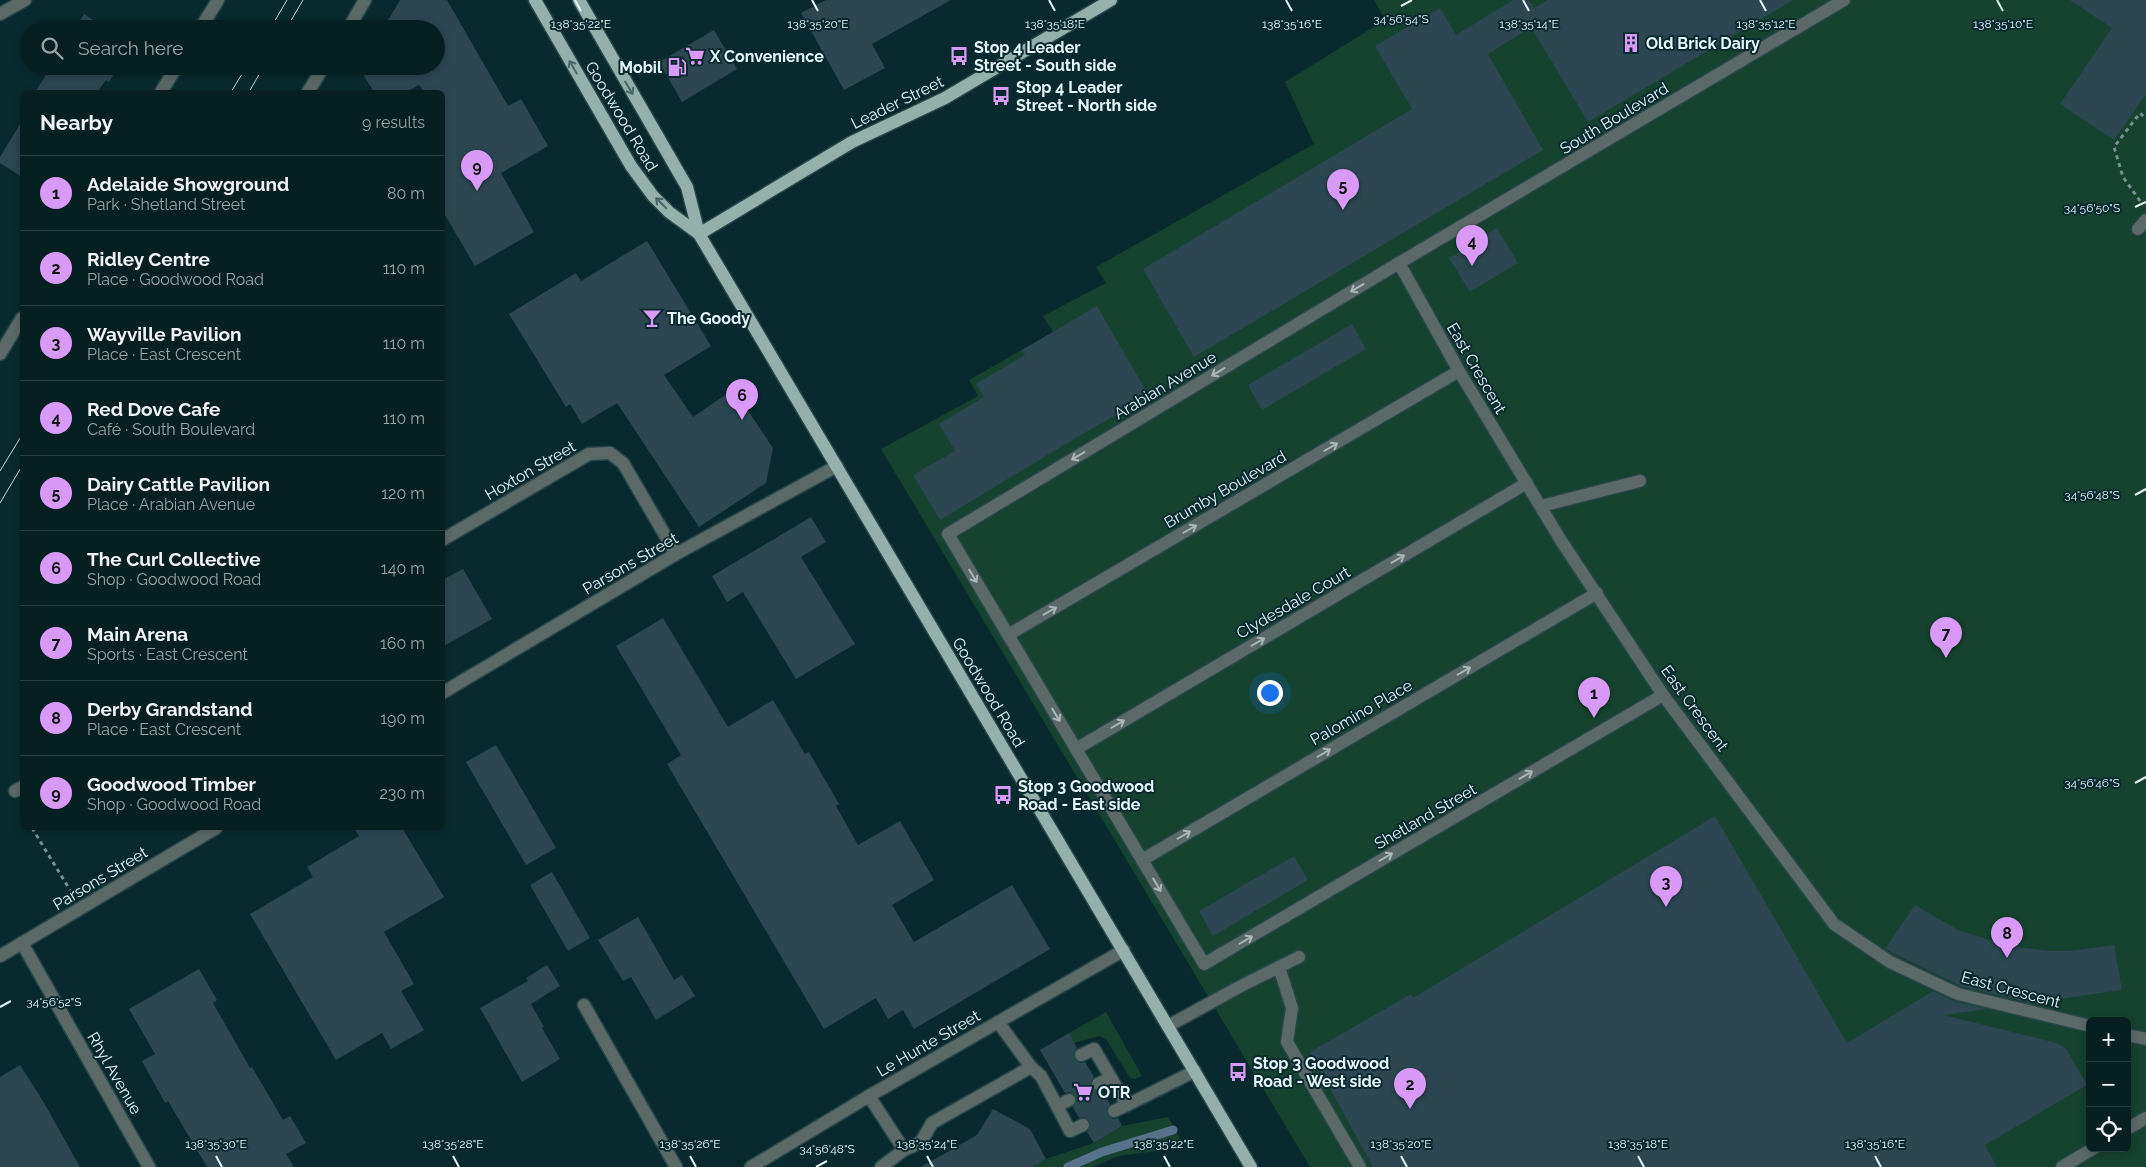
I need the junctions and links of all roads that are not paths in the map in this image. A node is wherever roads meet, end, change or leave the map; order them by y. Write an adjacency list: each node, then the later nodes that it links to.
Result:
1 (25, 0): 8 (street)
2 (218, 0): 9 (street)
3 (366, 0): 10 (street)
4 (535, 0): 15 (main road, Goodwood Road, one-way to 4)
5 (578, 0): 15 (main road, Goodwood Road, one-way to 15)
6 (1111, 0): 15 (main road, Leader Street)
7 (1844, 0): 16 (street, South Boulevard)
8 (0, 14)
9 (206, 20)
10 (354, 20)
11 (171, 75): 13 (street)
12 (318, 75): 14 (street)
13 (162, 90)
14 (309, 90)
15 (699, 234): 20 (main road, Goodwood Road)
16 (1399, 263): 19 (street, East Crescent); 27 (street, Arabian Avenue, one-way to 27)
17 (20, 321): 18 (street)
18 (0, 354)
19 (1459, 372): 22 (street, East Crescent); 27 (street, Brumby Boulevard, one-way to 19)
20 (837, 466): 25 (street, Parsons Street); 34 (main road, Goodwood Road)
21 (1640, 481): 23 (street)
22 (1527, 483): 23 (street, East Crescent); 30 (street, Clydesdale Court, one-way to 22)
23 (1541, 506): 26 (street, East Crescent)
24 (445, 538): 25 (street, Hoxton Street)
25 (676, 554): 28 (street, Parsons Street)
26 (1597, 593): 29 (street, East Crescent); 32 (street, Palomino Place, one-way to 26)
27 (1008, 635): 30 (street, one-way to 30)
28 (445, 691)
29 (1663, 695): 32 (street, Shetland Street, one-way to 29); 40 (street, East Crescent)
30 (1076, 749): 32 (street)
31 (213, 830): 33 (street, Parsons Street)
32 (1142, 860)
33 (22, 943): 35 (street, Parsons Street); 59 (street, Rhyl Avenue)
34 (1124, 950): 39 (street, Le Hunte Street); 41 (main road, Goodwood Road)
35 (0, 956)
36 (1299, 957): 37 (street)
37 (1278, 967): 41 (street); 64 (street)
38 (584, 1005): 60 (street)
39 (998, 1022): 45 (street); 49 (street, Le Hunte Street)
40 (2086, 1025)
41 (1168, 1026): 46 (main road, Goodwood Road)
42 (2131, 1036): 43 (street)
43 (2146, 1039)
44 (1081, 1056): 47 (street)
45 (1041, 1071): 52 (street); 57 (street)
46 (1195, 1071): 51 (street); 63 (main road, Goodwood Road)
47 (1111, 1078): 48 (street); 51 (street)
48 (1098, 1084)
49 (869, 1096): 57 (street); 61 (street, Le Hunte Street)
50 (1068, 1100): 52 (street)
51 (1127, 1105): 53 (street)
52 (1057, 1106): 55 (street)
53 (1114, 1111)
54 (2146, 1118): 56 (street)
55 (1083, 1125)
56 (2131, 1127)
57 (904, 1150): 62 (street)
58 (2087, 1152): 65 (street)
59 (150, 1167)
60 (676, 1167)
61 (751, 1167)
62 (880, 1167)
63 (1252, 1167)
64 (1360, 1167)
65 (2062, 1167)

